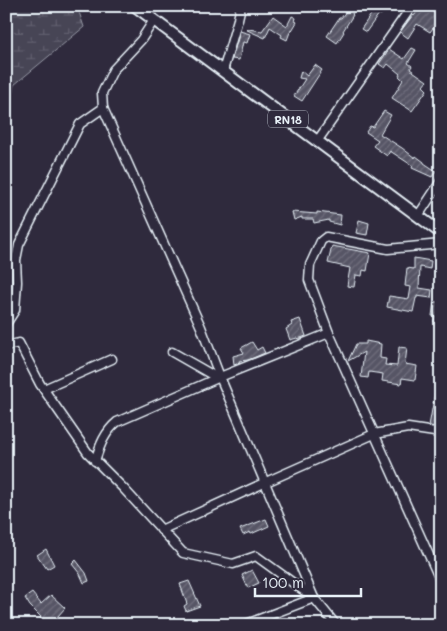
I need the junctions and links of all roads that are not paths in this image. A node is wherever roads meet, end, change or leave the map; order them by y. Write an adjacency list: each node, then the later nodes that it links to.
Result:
1 (135, 6): 4 (main road, RN18)
2 (241, 6): 5 (street)
3 (412, 6): 7 (street)
4 (154, 20): 5 (main road, RN18); 6 (street)
5 (223, 71): 7 (main road, RN18)
6 (103, 108): 12 (street); 17 (street)
7 (318, 140): 9 (main road, RN18)
8 (441, 181): 9 (street)
9 (418, 216): 10 (main road, RN18)
10 (441, 233)
11 (441, 244): 13 (street)
12 (6, 324)
13 (328, 333): 17 (street); 19 (street)
14 (6, 346): 18 (street)
15 (172, 352): 17 (street)
16 (112, 359): 18 (street)
17 (220, 377): 21 (street); 22 (street)
18 (44, 389): 21 (street)
19 (374, 434): 20 (street); 22 (street); 24 (street)
20 (441, 434)
21 (95, 460): 23 (street)
22 (266, 482): 23 (street); 25 (street)
23 (161, 530): 25 (street)
24 (441, 582)
25 (314, 598): 26 (street); 27 (street)
26 (244, 625)
27 (336, 625)

